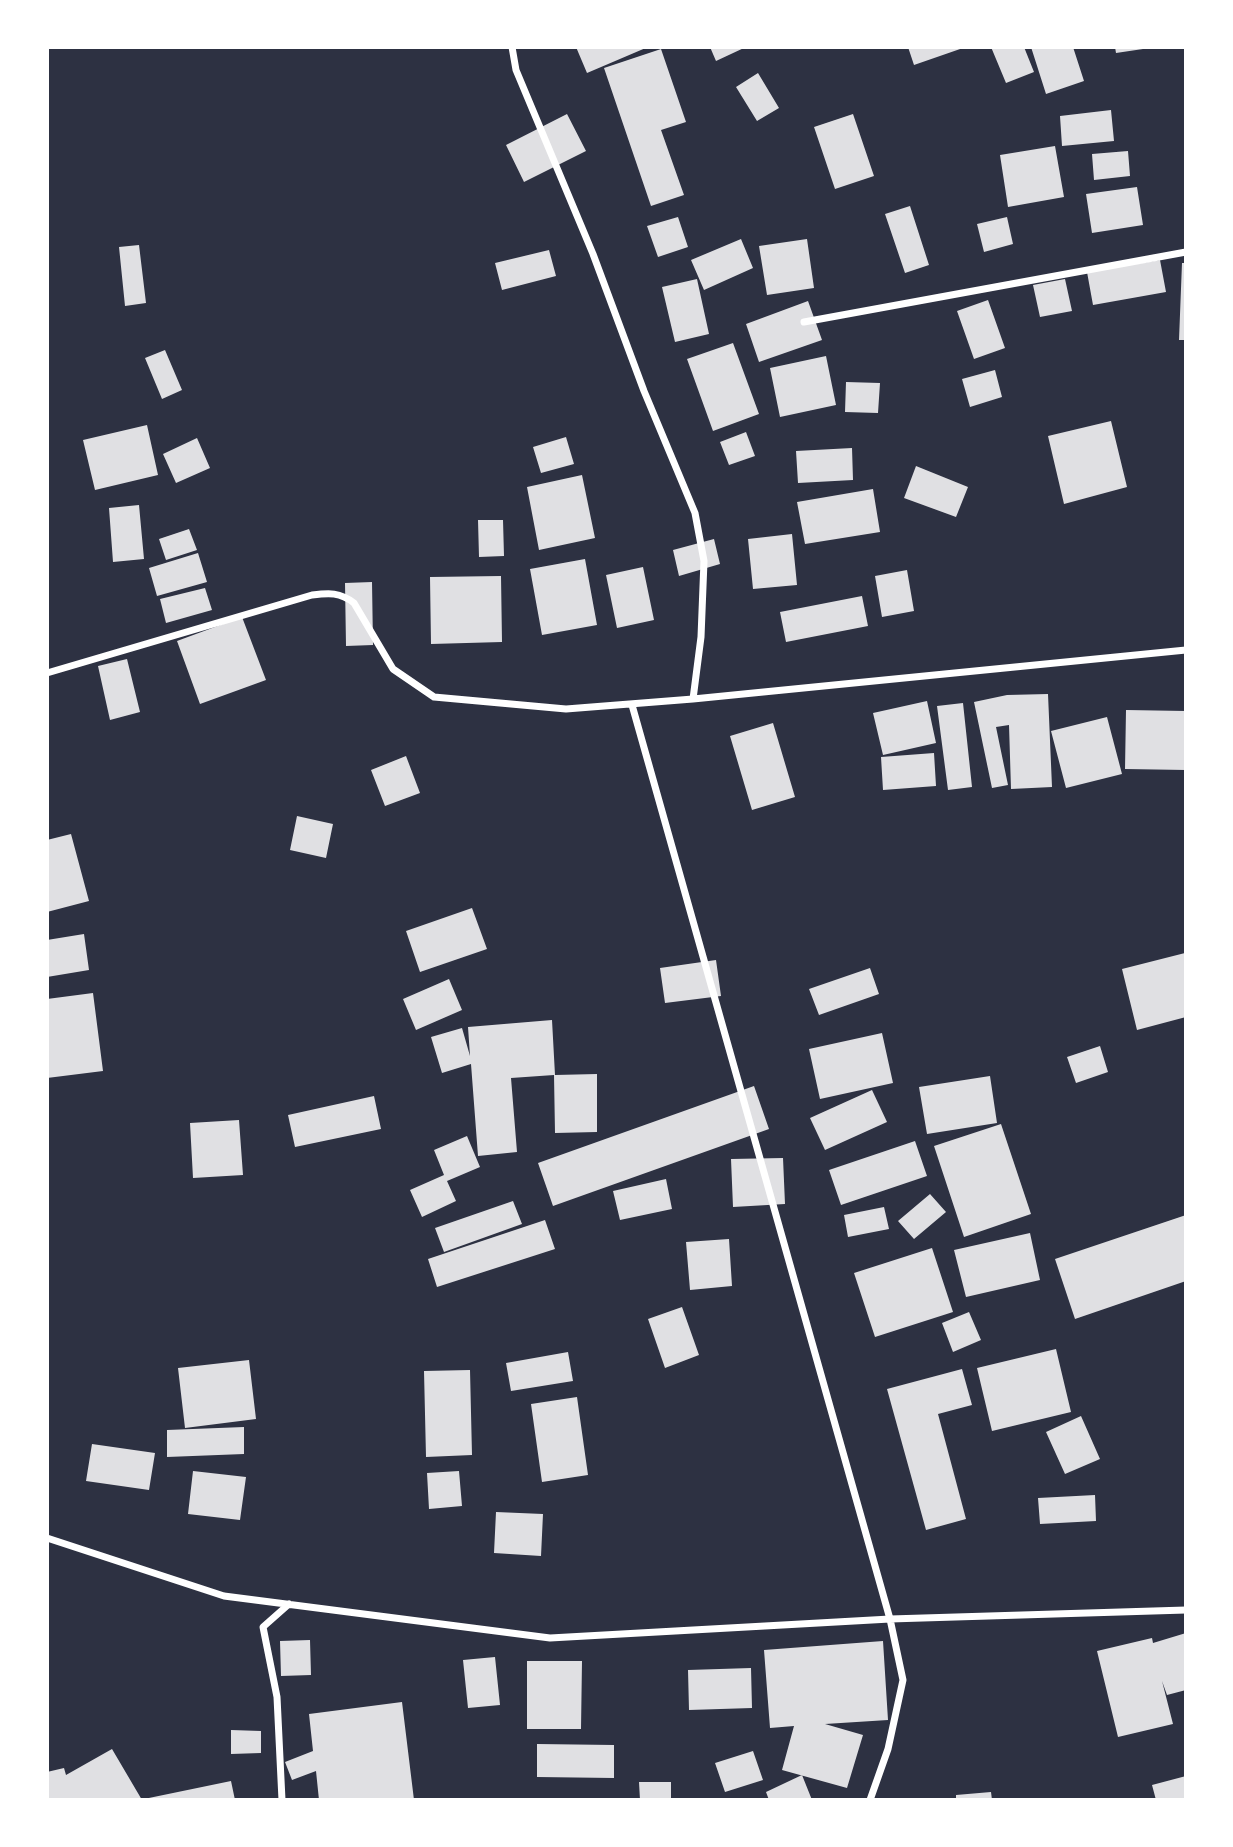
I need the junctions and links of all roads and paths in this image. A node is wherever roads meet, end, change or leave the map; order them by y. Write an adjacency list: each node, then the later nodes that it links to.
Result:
1 (512, 47): 6 (street)
2 (1186, 252): 3 (street)
3 (804, 322)
4 (1186, 650): 6 (street)
5 (47, 673): 7 (street)
6 (693, 699): 7 (street)
7 (632, 705): 11 (street)
8 (47, 1538): 9 (street)
9 (289, 1604): 11 (street); 12 (street)
10 (1186, 1610): 11 (street)
11 (890, 1619): 13 (street)
12 (282, 1800)
13 (870, 1800)

